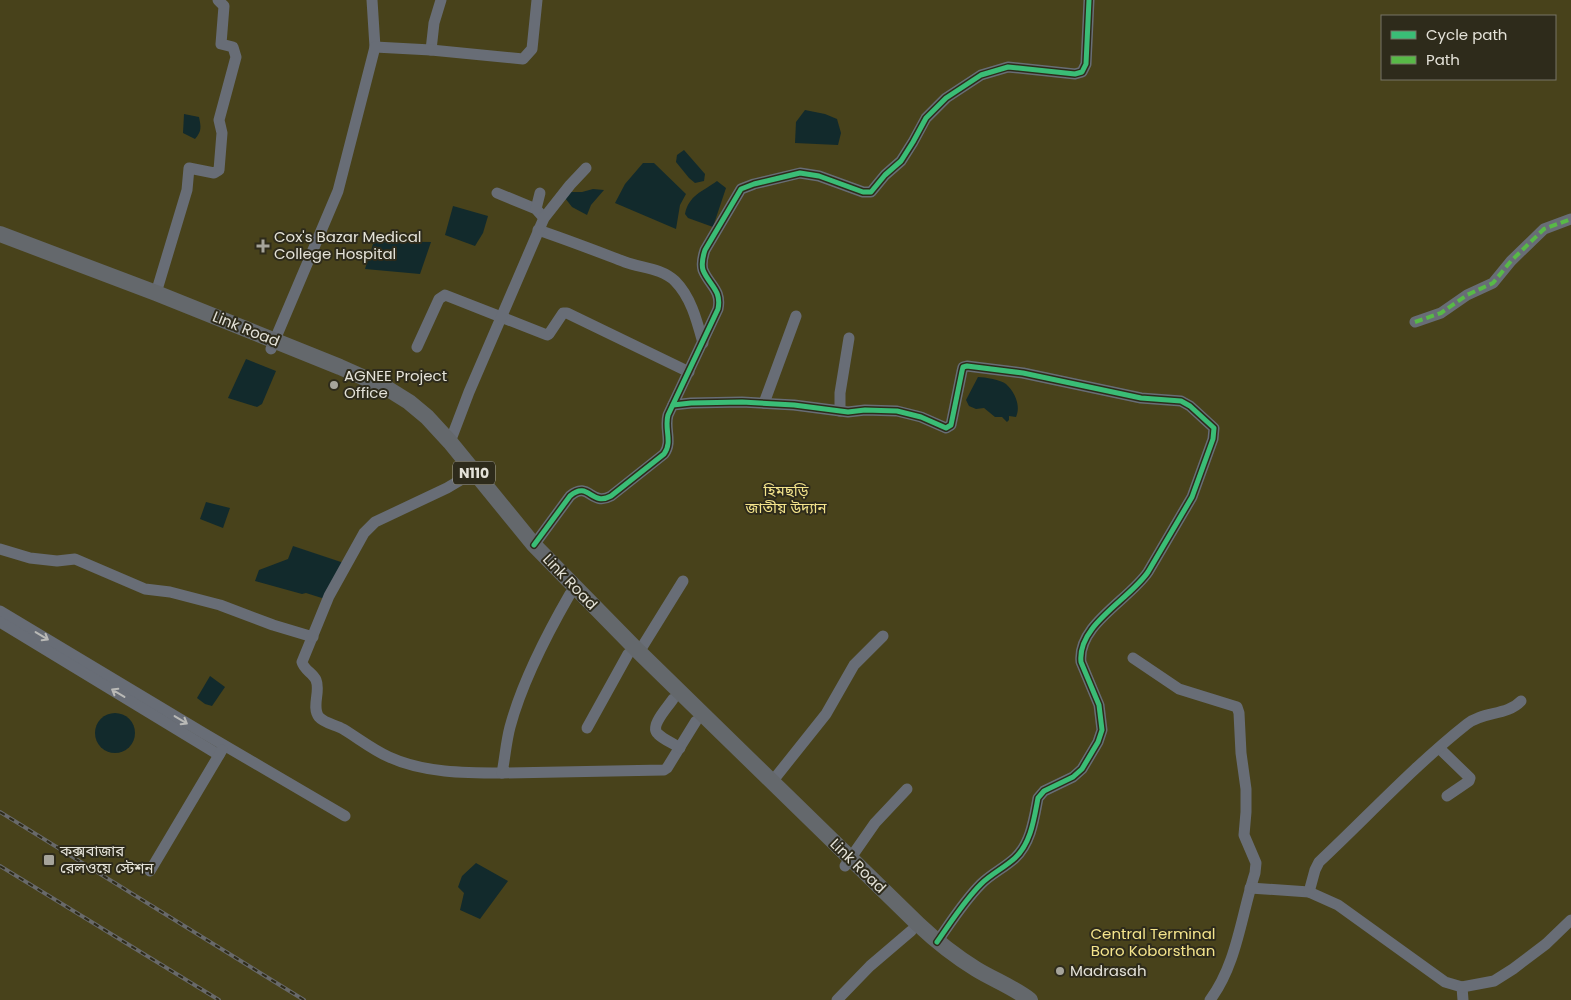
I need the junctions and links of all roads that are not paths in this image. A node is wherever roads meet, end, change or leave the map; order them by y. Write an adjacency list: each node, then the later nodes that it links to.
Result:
1 (218, 0): 16 (street)
2 (372, 0): 6 (street)
3 (441, 0): 7 (street)
4 (537, 0): 7 (street)
5 (1089, 0): 21 (street)
6 (375, 47): 7 (street); 22 (street)
7 (431, 50)
8 (586, 168): 11 (street)
9 (497, 193): 11 (street)
10 (540, 193): 11 (street)
11 (540, 213): 13 (street)
12 (1571, 219): 19 (street)
13 (538, 230): 18 (street); 21 (street)
14 (0, 234): 16 (highway, Link Road / N110)
15 (0, 244): 22 (highway, Link Road / N110)
16 (156, 293): 22 (highway, Link Road / N110)
17 (796, 316): 25 (street)
18 (502, 318): 23 (street); 24 (street); 28 (street)
19 (1415, 322)
20 (849, 338): 27 (street)
21 (703, 343): 24 (street)
22 (273, 345): 28 (highway, Link Road / N110); 29 (highway, Link Road / N110)
23 (417, 346)
24 (689, 372): 26 (street)
25 (764, 403): 26 (street); 27 (street)
26 (673, 405): 30 (street)
27 (840, 411): 58 (street)
28 (450, 442): 29 (highway, Link Road / N110)
29 (470, 474): 30 (highway, Link Road / N110); 33 (highway, Link Road / N110); 37 (street)
30 (534, 545): 38 (highway, Link Road / N110)
31 (0, 549): 37 (street)
32 (683, 581): 38 (street)
33 (570, 594): 38 (highway, Link Road / N110); 47 (street)
34 (0, 611): 46 (street, one-way to 46)
35 (0, 622): 46 (street, one-way to 35)
36 (882, 636): 48 (street)
37 (313, 637): 47 (street)
38 (633, 653): 40 (highway, Link Road / N110); 43 (street); 48 (highway, Link Road / N110)
39 (1133, 658): 54 (street)
40 (673, 699): 42 (highway, Link Road / N110); 44 (street)
41 (1521, 701): 45 (street)
42 (696, 720): 44 (street); 52 (highway, Link Road / N110)
43 (587, 728)
44 (680, 748): 47 (street)
45 (1439, 748): 50 (street); 55 (street)
46 (222, 750): 51 (street); 53 (street)
47 (502, 772)
48 (771, 783): 52 (highway, Link Road / N110)
49 (907, 789): 52 (street)
50 (1447, 796)
51 (345, 816)
52 (848, 862): 57 (highway, Link Road / N110); 58 (highway, Link Road / N110)
53 (150, 871)
54 (1250, 888): 55 (street); 63 (street)
55 (1309, 892): 59 (street)
56 (1571, 920): 59 (street)
57 (911, 931): 60 (street); 61 (highway, Link Road / N110)
58 (937, 942): 62 (highway, Link Road / N110)
59 (1462, 987): 64 (street)
60 (837, 1000)
61 (1015, 1000)
62 (1030, 1000)
63 (1210, 1000)
64 (1463, 1000)

